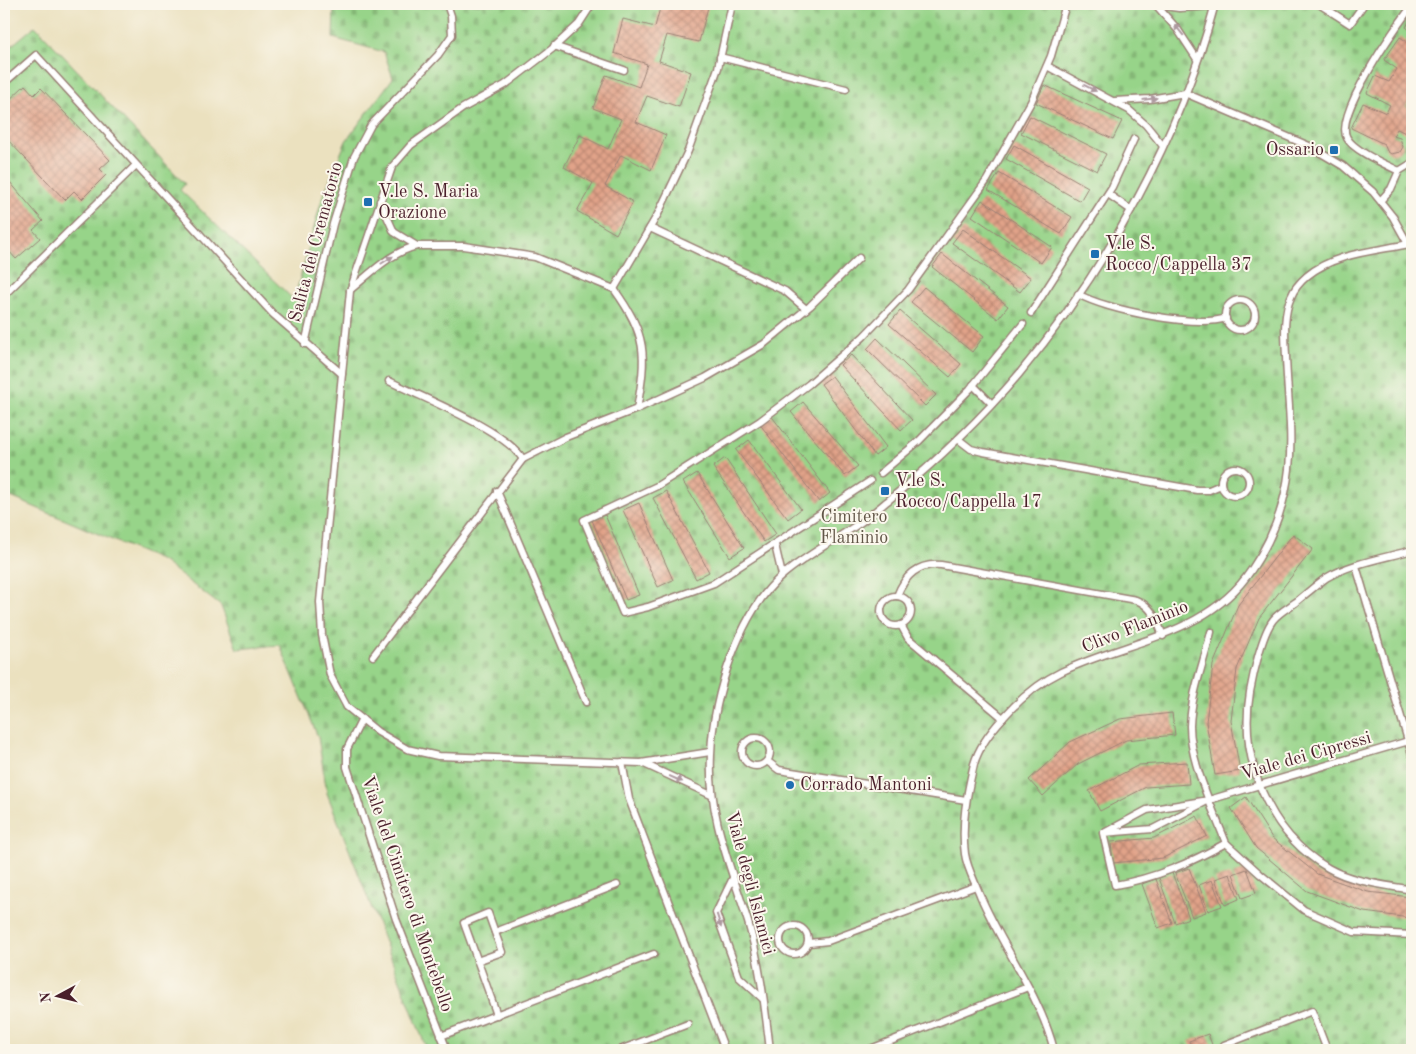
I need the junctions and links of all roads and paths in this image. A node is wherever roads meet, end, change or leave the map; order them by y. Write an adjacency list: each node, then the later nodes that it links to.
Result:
1 (447, 4): 41 (lane, Salita del Crematorio)
2 (592, 4): 10 (lane)
3 (732, 4): 11 (lane)
4 (1066, 4): 13 (lane)
5 (1152, 4): 8 (lane); 12 (lane, one-way to 5)
6 (1319, 4): 7 (lane)
7 (1364, 4)
8 (1214, 5): 12 (lane, Viale degli Islamici)
9 (1412, 6): 23 (lane)
10 (554, 46): 14 (lane); 26 (lane)
11 (720, 57): 16 (lane); 28 (lane)
12 (1197, 59): 17 (lane, Viale degli Islamici)
13 (1047, 66): 18 (lane, one-way to 18); 53 (lane)
14 (624, 70)
15 (4, 83): 22 (lane)
16 (846, 89)
17 (1185, 93): 18 (lane, one-way to 17); 20 (lane, Viale degli Islamici); 25 (lane)
18 (1115, 101): 20 (lane)
19 (1134, 139): 24 (lane)
20 (1163, 146): 27 (lane, Viale degli Islamici)
21 (1412, 163): 23 (lane)
22 (136, 165): 35 (lane); 41 (lane)
23 (1399, 171): 25 (lane)
24 (1108, 194): 27 (lane); 38 (lane)
25 (1381, 200): 29 (lane)
26 (380, 201): 30 (lane); 34 (lane)
27 (1131, 210): 36 (lane, Viale degli Islamici)
28 (650, 228): 33 (lane); 37 (lane)
29 (1409, 244): 31 (lane); 60 (lane, Clivo Flaminio)
30 (418, 246): 33 (lane); 34 (lane, one-way to 30)
31 (1412, 251)
32 (859, 258): 37 (lane)
33 (614, 289): 46 (lane)
34 (350, 291): 42 (lane)
35 (4, 294)
36 (1078, 294): 39 (lane); 45 (lane, Viale degli Islamici)
37 (806, 309): 46 (lane)
38 (1031, 313)
39 (1226, 318): 39 (lane)
40 (1023, 324): 44 (lane)
41 (305, 344): 42 (lane)
42 (342, 374): 64 (lane)
43 (388, 381): 48 (lane)
44 (973, 385): 45 (lane); 49 (lane)
45 (992, 404): 47 (lane, Viale degli Islamici)
46 (637, 409): 48 (lane)
47 (958, 439): 51 (lane); 56 (lane, Viale degli Islamici)
48 (523, 459): 52 (lane)
49 (881, 473)
50 (870, 481): 53 (lane)
51 (1221, 485): 51 (lane)
52 (497, 491): 61 (lane); 62 (lane)
53 (774, 545): 56 (lane)
54 (1412, 550): 55 (lane)
55 (1356, 566): 65 (lane); 71 (lane)
56 (782, 575): 66 (lane, Viale degli Islamici)
57 (897, 596): 58 (lane); 58 (lane); 60 (lane)
58 (901, 625): 63 (lane)
59 (1212, 632): 74 (lane)
60 (1163, 636): 63 (lane, Clivo Flaminio)
61 (373, 656)
62 (586, 702)
63 (1003, 718): 73 (lane, Clivo Flaminio)
64 (362, 719): 69 (lane); 90 (lane, Viale del Cimitero di Montebello)
65 (1410, 741): 67 (lane); 71 (lane, Viale dei Cipressi)
66 (710, 752): 70 (lane); 72 (lane, Viale degli Islamici)
67 (1412, 754)
68 (767, 761): 68 (lane); 73 (lane)
69 (622, 762): 70 (lane); 93 (lane)
70 (641, 763): 72 (lane, one-way to 72)
71 (1259, 785): 74 (lane, Viale dei Cipressi); 80 (lane)
72 (711, 795): 77 (lane, Viale degli Islamici)
73 (966, 800): 79 (lane, Clivo Flaminio)
74 (1209, 800): 75 (lane); 75 (lane); 76 (lane)
75 (1103, 834): 76 (lane)
76 (1226, 843): 82 (lane)
77 (733, 878): 87 (lane, Viale degli Islamici); 87 (lane, one-way to 87)
78 (617, 885): 81 (lane)
79 (976, 886): 83 (lane); 86 (lane, Clivo Flaminio)
80 (1412, 890)
81 (495, 932): 85 (lane); 85 (lane)
82 (1412, 935)
83 (808, 943): 83 (lane)
84 (654, 954): 88 (lane)
85 (478, 961): 88 (lane)
86 (1028, 987): 95 (lane); 96 (lane, Clivo Flaminio)
87 (762, 999): 94 (lane, Viale degli Islamici)
88 (497, 1015): 90 (lane)
89 (688, 1024): 92 (lane)
90 (441, 1036): 91 (lane, Viale del Cimitero di Montebello)
91 (446, 1050)
92 (620, 1050)
93 (725, 1050)
94 (770, 1050)
95 (868, 1050)
96 (1054, 1050)
97 (1226, 1050): 98 (lane)
98 (1328, 1050)

